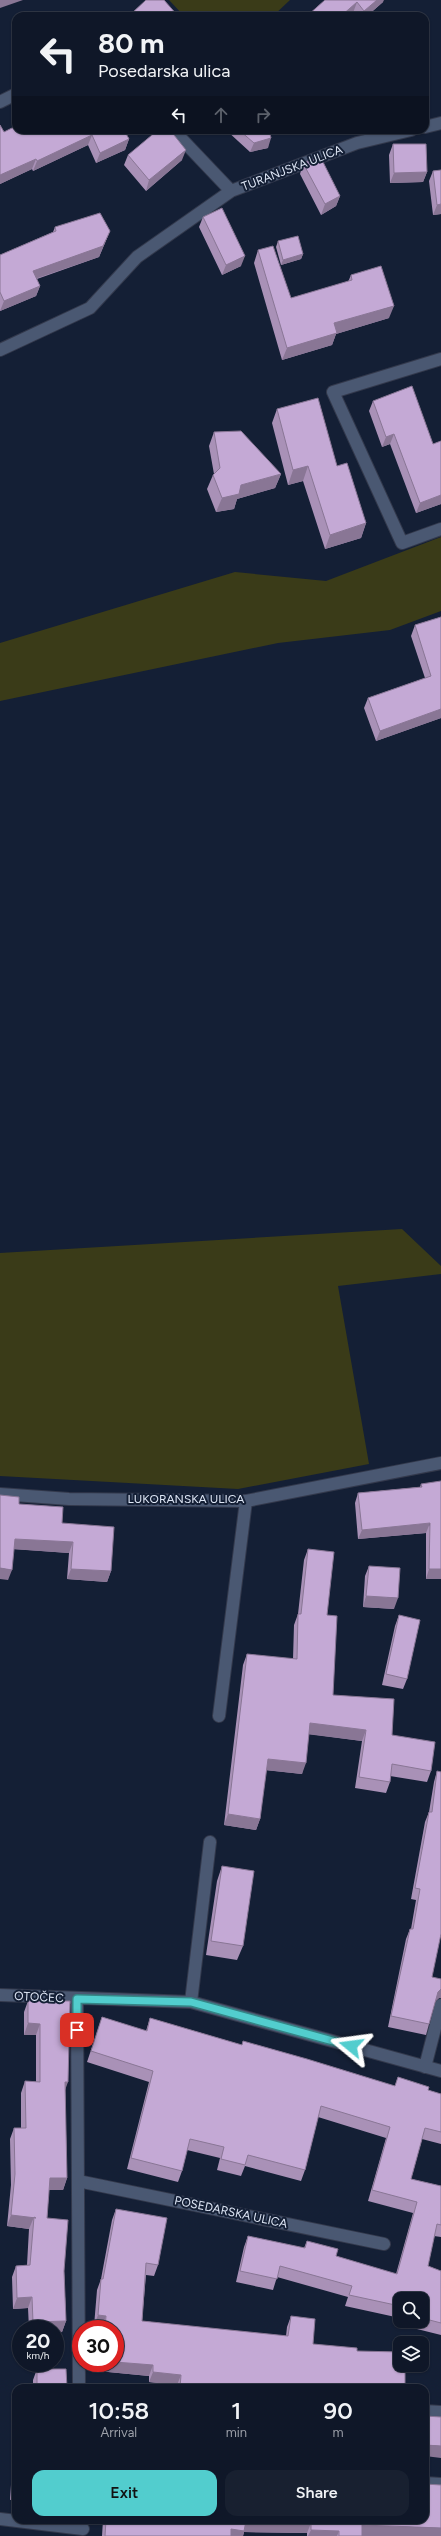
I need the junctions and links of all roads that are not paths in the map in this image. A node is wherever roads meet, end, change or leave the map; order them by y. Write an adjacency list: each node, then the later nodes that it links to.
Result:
1 (12, 96): 2 (street)
2 (0, 102)
3 (441, 123): 4 (street)
4 (429, 126)
5 (177, 134): 7 (street, TURANJSKA ULICA)
6 (394, 134): 7 (street, TURANJSKA ULICA)
7 (231, 191): 8 (street)
8 (0, 350)
9 (441, 359): 10 (street)
10 (441, 529)
11 (441, 1463): 13 (street, LUKORANSKA ULICA)
12 (0, 1494): 13 (street, LUKORANSKA ULICA)
13 (246, 1501): 14 (street)
14 (219, 1716)
15 (210, 1842): 18 (street)
16 (0, 1995): 17 (street, OTOČEC)
17 (77, 1999): 18 (street, OTOČEC); 22 (street)
18 (191, 2002): 20 (street, OTOČEC)
19 (441, 2005): 20 (street)
20 (425, 2067): 21 (street, OTOČEC)
21 (441, 2071)
22 (78, 2181): 23 (street, POSEDARSKA ULICA); 24 (street)
23 (384, 2244)
24 (79, 2384)
25 (429, 2411): 26 (street)
26 (441, 2412)
27 (429, 2483): 28 (street)
28 (441, 2484)
29 (0, 2519): 30 (street)
30 (12, 2520)
31 (46, 2524): 32 (street)
32 (83, 2528)

